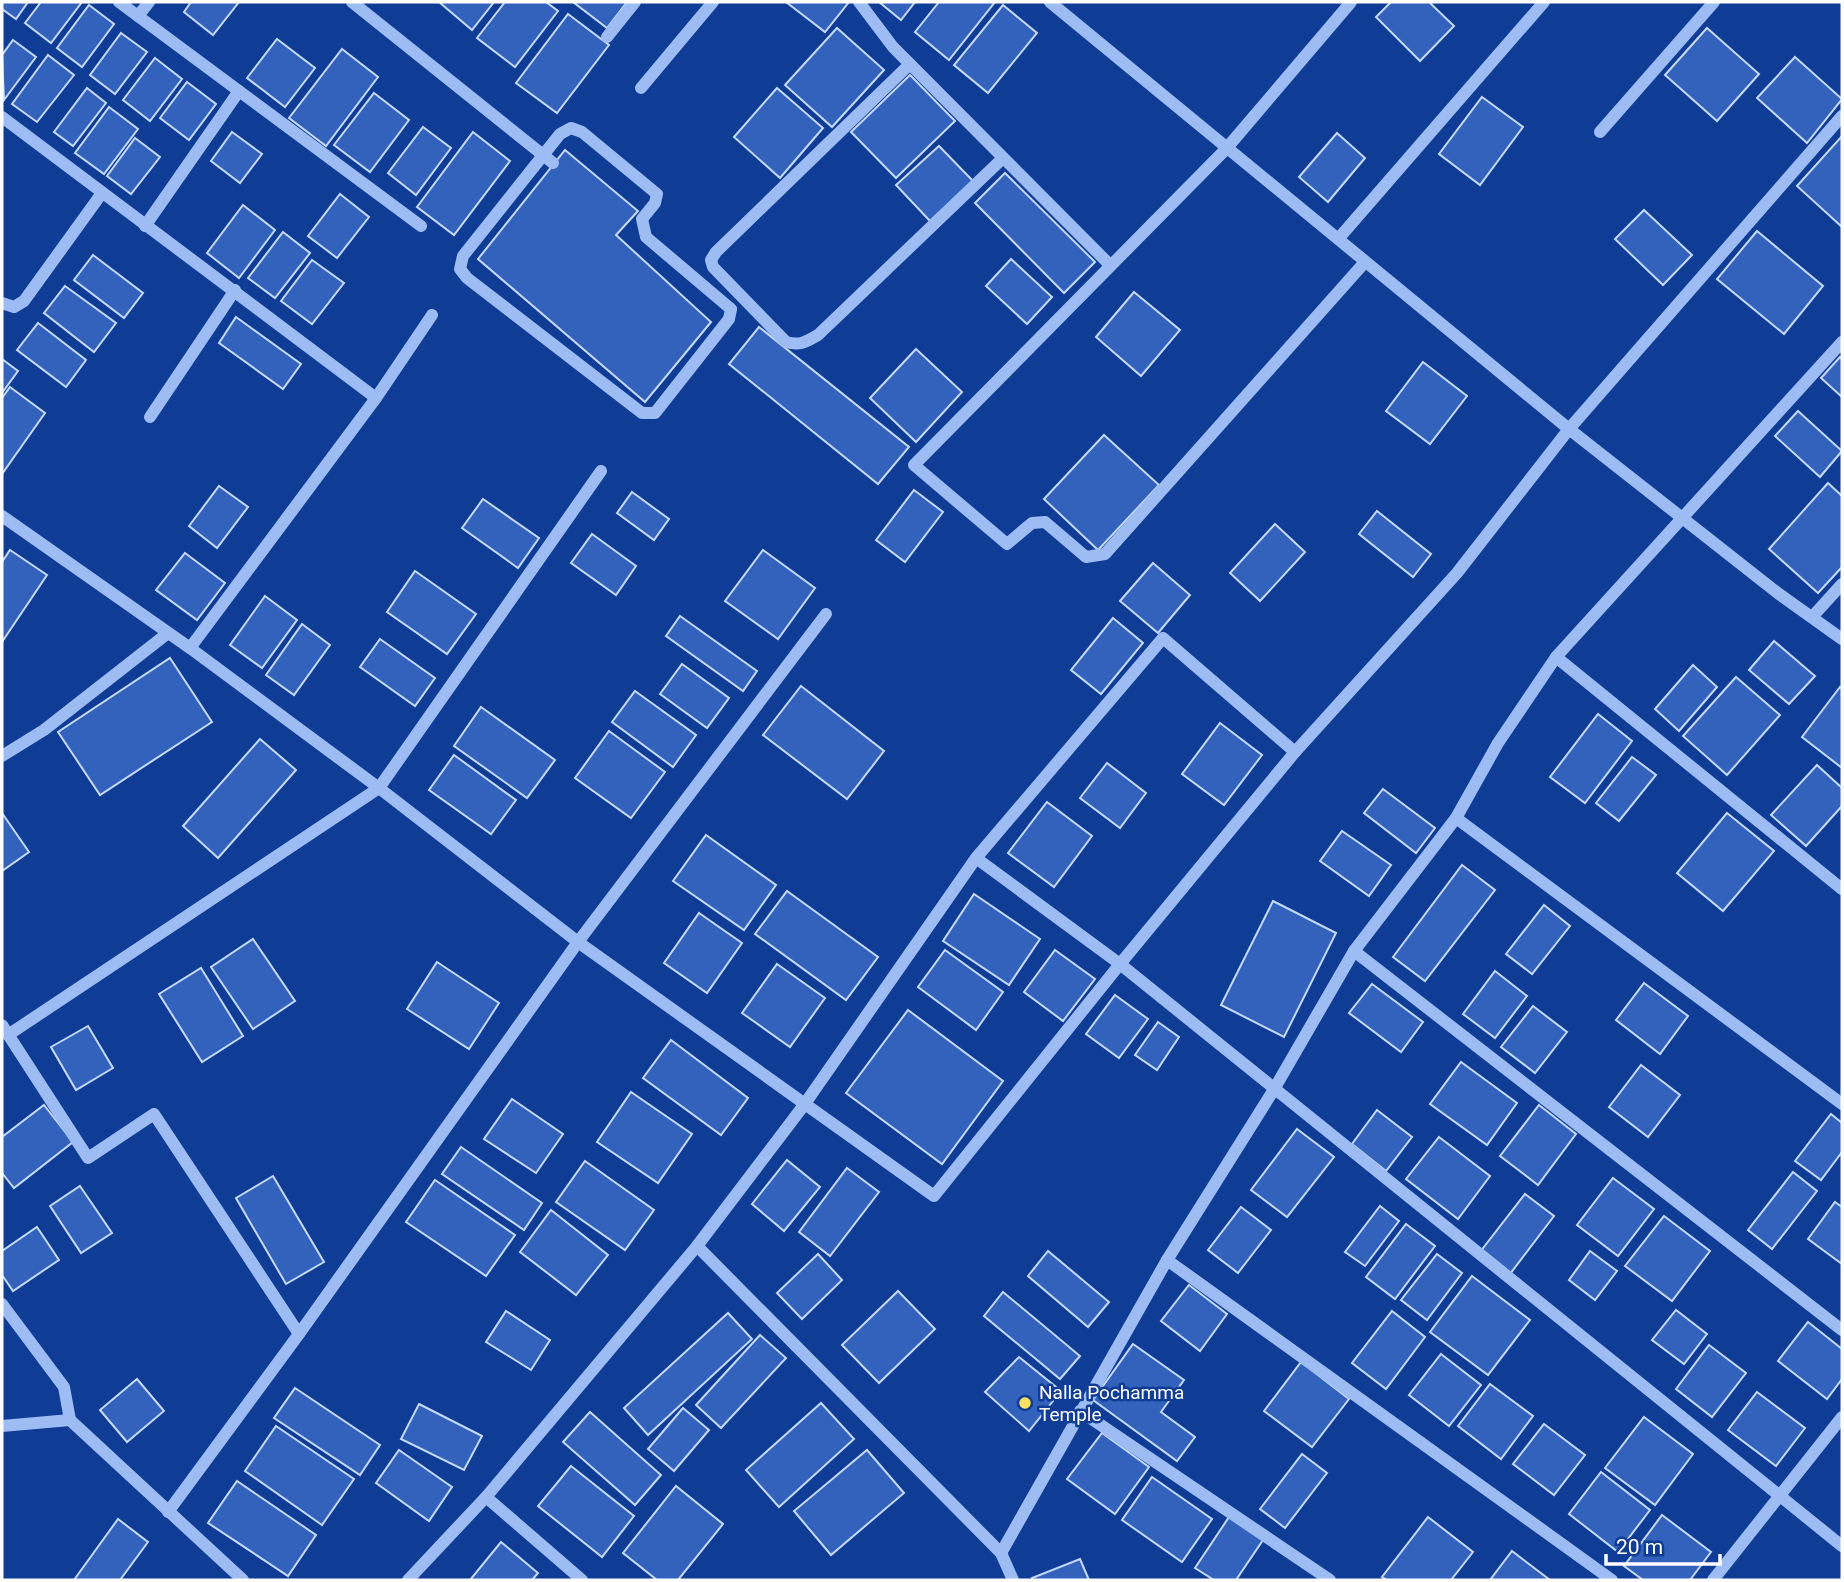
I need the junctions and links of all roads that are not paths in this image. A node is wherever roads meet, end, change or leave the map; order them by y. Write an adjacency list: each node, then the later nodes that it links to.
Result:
1 (119, 2): 11 (street)
2 (149, 2): 11 (street)
3 (352, 2): 20 (street)
4 (635, 2): 12 (street)
5 (713, 2): 14 (street)
6 (859, 2): 13 (street)
7 (1050, 2): 19 (street)
8 (1351, 2): 19 (street)
9 (1544, 2): 25 (street)
10 (1714, 2): 18 (street)
11 (138, 16): 15 (street)
12 (607, 37)
13 (910, 64): 21 (street); 21 (street)
14 (641, 88)
15 (239, 91): 23 (street); 24 (street)
16 (1842, 116): 34 (street)
17 (4, 122): 22 (street)
18 (1600, 132)
19 (1226, 149): 25 (street); 27 (street)
20 (548, 159): 20 (street)
21 (1002, 159): 27 (street)
22 (102, 193): 23 (street); 29 (street)
23 (145, 226): 28 (street)
24 (421, 226)
25 (1339, 238): 26 (street)
26 (1365, 262): 27 (street); 34 (street)
27 (1110, 265)
28 (234, 290): 32 (street); 33 (street)
29 (2, 303)
30 (432, 315): 32 (street)
31 (1842, 342): 37 (street)
32 (376, 398): 43 (street)
33 (150, 417)
34 (1569, 429): 37 (street); 45 (street)
35 (601, 471): 47 (street)
36 (2, 516): 41 (street)
37 (1683, 516): 40 (street); 44 (street)
38 (1842, 584): 40 (street)
39 (826, 614): 51 (street)
40 (1813, 616): 42 (street)
41 (168, 633): 43 (street); 46 (street)
42 (1842, 639)
43 (190, 648): 47 (street)
44 (1556, 657): 48 (street); 50 (street)
45 (1296, 752): 49 (street); 53 (street)
46 (2, 756)
47 (379, 788): 51 (street); 54 (street)
48 (1456, 818): 52 (street); 56 (street)
49 (976, 858): 53 (street); 57 (street)
50 (1842, 889)
51 (578, 942): 57 (street); 62 (street)
52 (1354, 951): 55 (street); 61 (street)
53 (1119, 964): 55 (street); 57 (street)
54 (5, 1030): 62 (street)
55 (1273, 1091): 59 (street); 67 (street)
56 (1842, 1104)
57 (804, 1105): 58 (street)
58 (697, 1246): 68 (street); 71 (street)
59 (1167, 1260): 63 (street); 77 (street)
60 (2, 1304): 65 (street)
61 (1842, 1330)
62 (299, 1334): 69 (street)
63 (1080, 1411): 71 (street); 76 (street)
64 (1842, 1417): 67 (street)
65 (70, 1420): 66 (street); 69 (street)
66 (2, 1426)
67 (1778, 1494): 70 (street); 78 (street)
68 (486, 1497): 73 (street); 74 (street)
69 (168, 1512): 72 (street)
70 (1842, 1546)
71 (1001, 1553): 75 (street)
72 (243, 1580)
73 (408, 1580)
74 (582, 1580)
75 (1013, 1580)
76 (1330, 1580)
77 (1612, 1580)
78 (1713, 1580)

